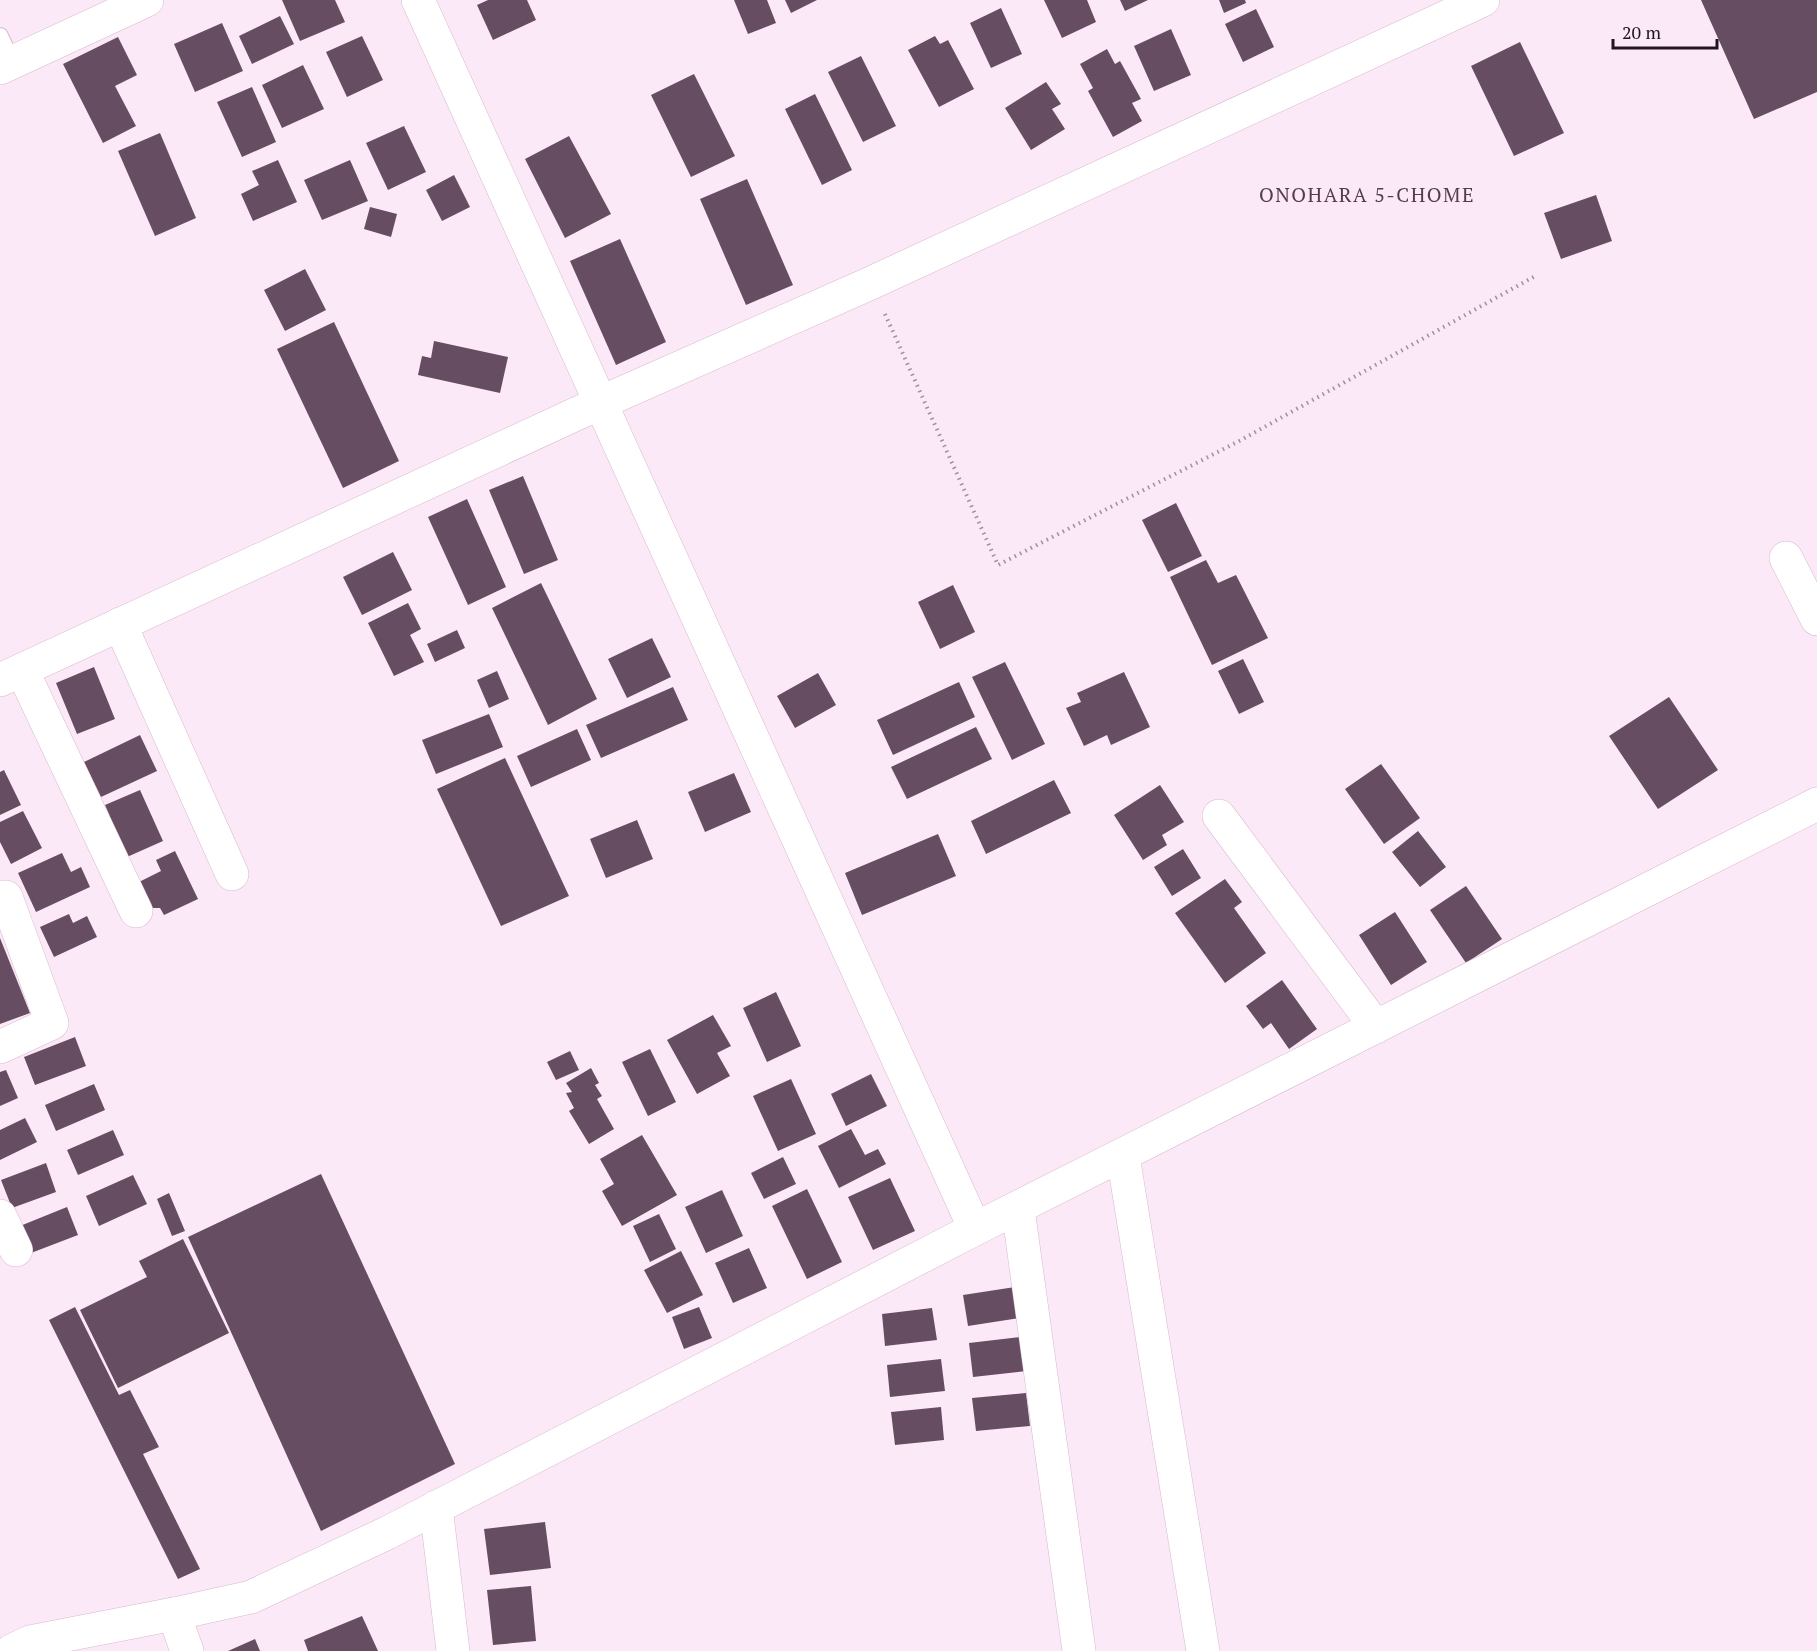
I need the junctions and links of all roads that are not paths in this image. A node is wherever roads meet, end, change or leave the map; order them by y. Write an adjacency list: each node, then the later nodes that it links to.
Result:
1 (147, 0): 4 (street)
2 (418, 0): 5 (street)
3 (1483, 0): 5 (street)
4 (4, 56)
5 (602, 402): 8 (street); 20 (street)
6 (1786, 558): 7 (street)
7 (1817, 619)
8 (120, 624): 9 (street); 12 (street)
9 (11, 675): 14 (street)
10 (1817, 804): 15 (street)
11 (1220, 816): 15 (street)
12 (232, 874)
13 (0, 897): 16 (street)
14 (136, 911)
15 (1376, 1027): 17 (street)
16 (0, 1047)
17 (1123, 1156): 18 (street); 28 (street)
18 (1018, 1209): 20 (street); 27 (street)
19 (0, 1216): 21 (street)
20 (975, 1229): 22 (street)
21 (16, 1250)
22 (436, 1507): 23 (street); 26 (street)
23 (174, 1614): 24 (street); 25 (street)
24 (11, 1651)
25 (187, 1651)
26 (453, 1651)
27 (1079, 1651)
28 (1203, 1651)

